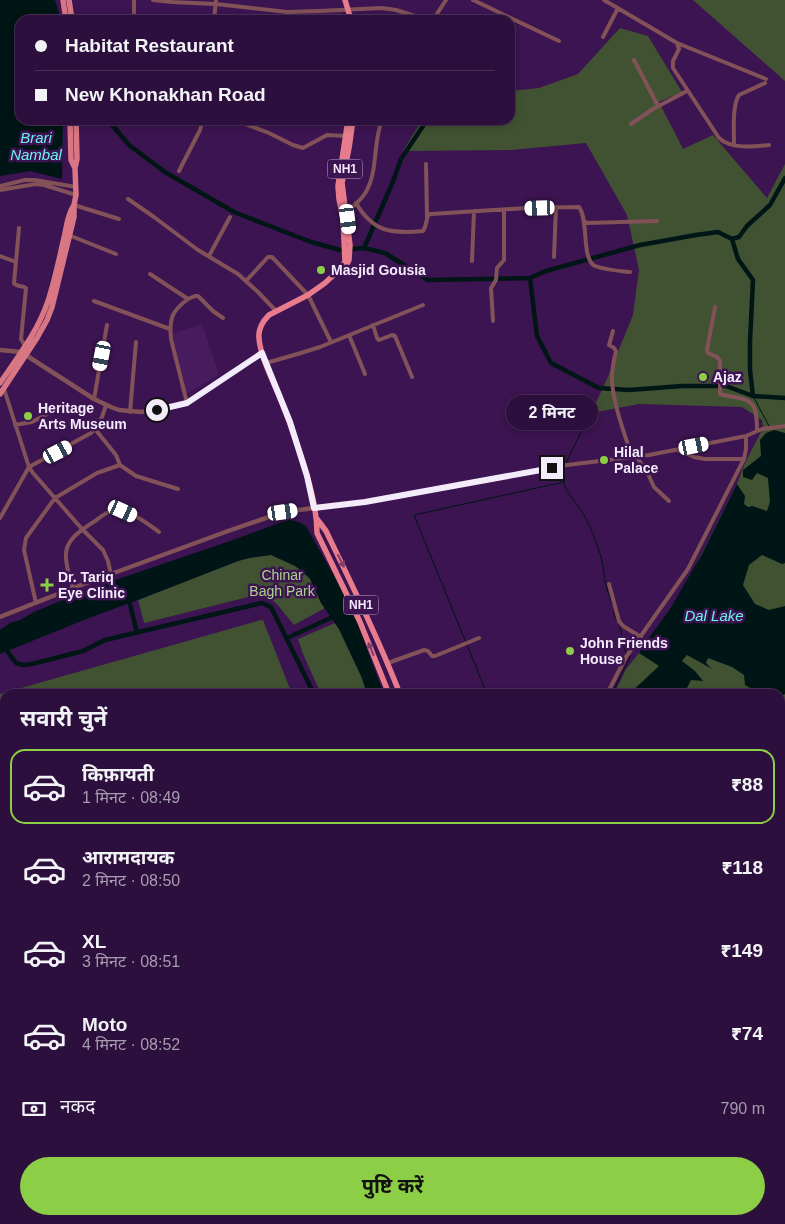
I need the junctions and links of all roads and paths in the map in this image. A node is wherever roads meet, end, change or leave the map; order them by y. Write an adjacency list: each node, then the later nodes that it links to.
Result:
1 (63, 0): 13 (main road)
2 (69, 0): 13 (main road)
3 (134, 0): 16 (street)
4 (153, 0): 9 (street)
5 (345, 0): 12 (highway)
6 (446, 0): 20 (street)
7 (472, 0): 21 (street)
8 (604, 0): 11 (street)
9 (172, 1): 10 (street)
10 (216, 2): 12 (street); 17 (street)
11 (618, 8): 23 (street); 25 (street)
12 (348, 10): 18 (highway); 19 (street)
13 (70, 11): 14 (main road); 15 (main road)
14 (68, 15)
15 (71, 15)
16 (134, 15)
17 (215, 15)
18 (350, 15)
19 (412, 15)
20 (436, 15)
21 (505, 15)
22 (515, 20): 24 (street)
23 (603, 37)
24 (559, 40)
25 (676, 43): 27 (street); 38 (street)
26 (634, 60): 28 (street)
27 (687, 91): 28 (street); 38 (street)
28 (658, 106): 29 (street)
29 (631, 124)
30 (71, 125): 40 (main road)
31 (76, 125): 40 (main road)
32 (202, 125): 42 (street)
33 (248, 125): 37 (street)
34 (347, 125): 37 (highway, NH1)
35 (352, 125): 53 (highway, NH1)
36 (380, 125): 48 (street)
37 (346, 136): 53 (highway, NH1)
38 (734, 144): 39 (street)
39 (768, 145)
40 (74, 153): 44 (main road)
41 (426, 164): 55 (street)
42 (179, 171)
43 (0, 186): 44 (street)
44 (76, 188): 46 (main road)
45 (0, 190): 46 (street)
46 (76, 195): 49 (main road)
47 (128, 199): 63 (street)
48 (356, 203): 53 (street); 55 (street)
49 (74, 205): 56 (street); 60 (main road); 85 (main road)
50 (556, 207): 51 (street); 57 (street); 64 (street)
51 (504, 210): 52 (street); 77 (street)
52 (474, 211): 55 (street); 65 (street)
53 (345, 216): 70 (highway, NH1)
54 (230, 217): 63 (street)
55 (427, 217)
56 (119, 219)
57 (584, 220): 58 (street); 67 (street)
58 (657, 221)
59 (19, 228): 66 (street)
60 (71, 236): 61 (street); 87 (main road)
61 (116, 254)
62 (0, 256): 66 (street)
63 (209, 256): 69 (street)
64 (554, 257)
65 (472, 261)
66 (16, 262): 85 (street)
67 (630, 272)
68 (150, 274): 71 (street)
69 (246, 281): 70 (street); 75 (street)
70 (308, 295): 75 (highway, NH1); 84 (street)
71 (188, 299): 76 (street); 80 (street)
72 (94, 301): 80 (street)
73 (423, 305): 79 (street)
74 (715, 307): 101 (street)
75 (276, 311): 88 (highway, NH1)
76 (223, 318)
77 (493, 321)
78 (107, 325): 93 (street)
79 (373, 325): 82 (street); 91 (street)
80 (170, 329): 94 (street)
81 (613, 331): 105 (street)
82 (349, 335): 84 (street); 90 (street)
83 (136, 342): 97 (street)
84 (331, 342): 89 (street)
85 (25, 346): 87 (main road)
86 (0, 350): 87 (street)
87 (24, 353): 92 (main road); 93 (street)
88 (262, 353): 89 (highway, NH1); 94 (street)
89 (266, 363): 112 (highway, NH1)
90 (365, 374)
91 (412, 377)
92 (1, 389): 98 (street)
93 (94, 399): 95 (street)
94 (187, 403): 97 (street)
95 (106, 405): 97 (street); 100 (street)
96 (51, 412): 98 (street)
97 (130, 412)
98 (16, 425): 108 (street)
99 (785, 426): 101 (street)
100 (95, 429): 107 (street); 108 (street)
101 (757, 431): 102 (street)
102 (746, 436): 103 (street); 106 (street)
103 (676, 450): 104 (street); 106 (street)
104 (637, 457): 105 (street); 111 (street)
105 (632, 458): 112 (street)
106 (744, 459): 123 (street)
107 (120, 465): 109 (street); 110 (street)
108 (29, 467): 110 (street); 113 (street)
109 (178, 489)
110 (55, 498): 115 (street); 120 (street)
111 (669, 501)
112 (314, 508): 114 (highway, NH1); 117 (street)
113 (0, 518)
114 (317, 519): 124 (highway, NH1, one-way to 124); 125 (highway, NH1, one-way to 114)
115 (82, 528): 116 (street); 117 (street); 119 (street)
116 (160, 532)
117 (111, 575): 119 (street)
118 (609, 584): 123 (street)
119 (73, 588): 120 (street)
120 (36, 603): 121 (street)
121 (0, 617)
122 (479, 638): 124 (street)
123 (640, 638): 127 (street)
124 (388, 663): 126 (highway, NH1)
125 (387, 689)
126 (398, 689)
127 (610, 689)

